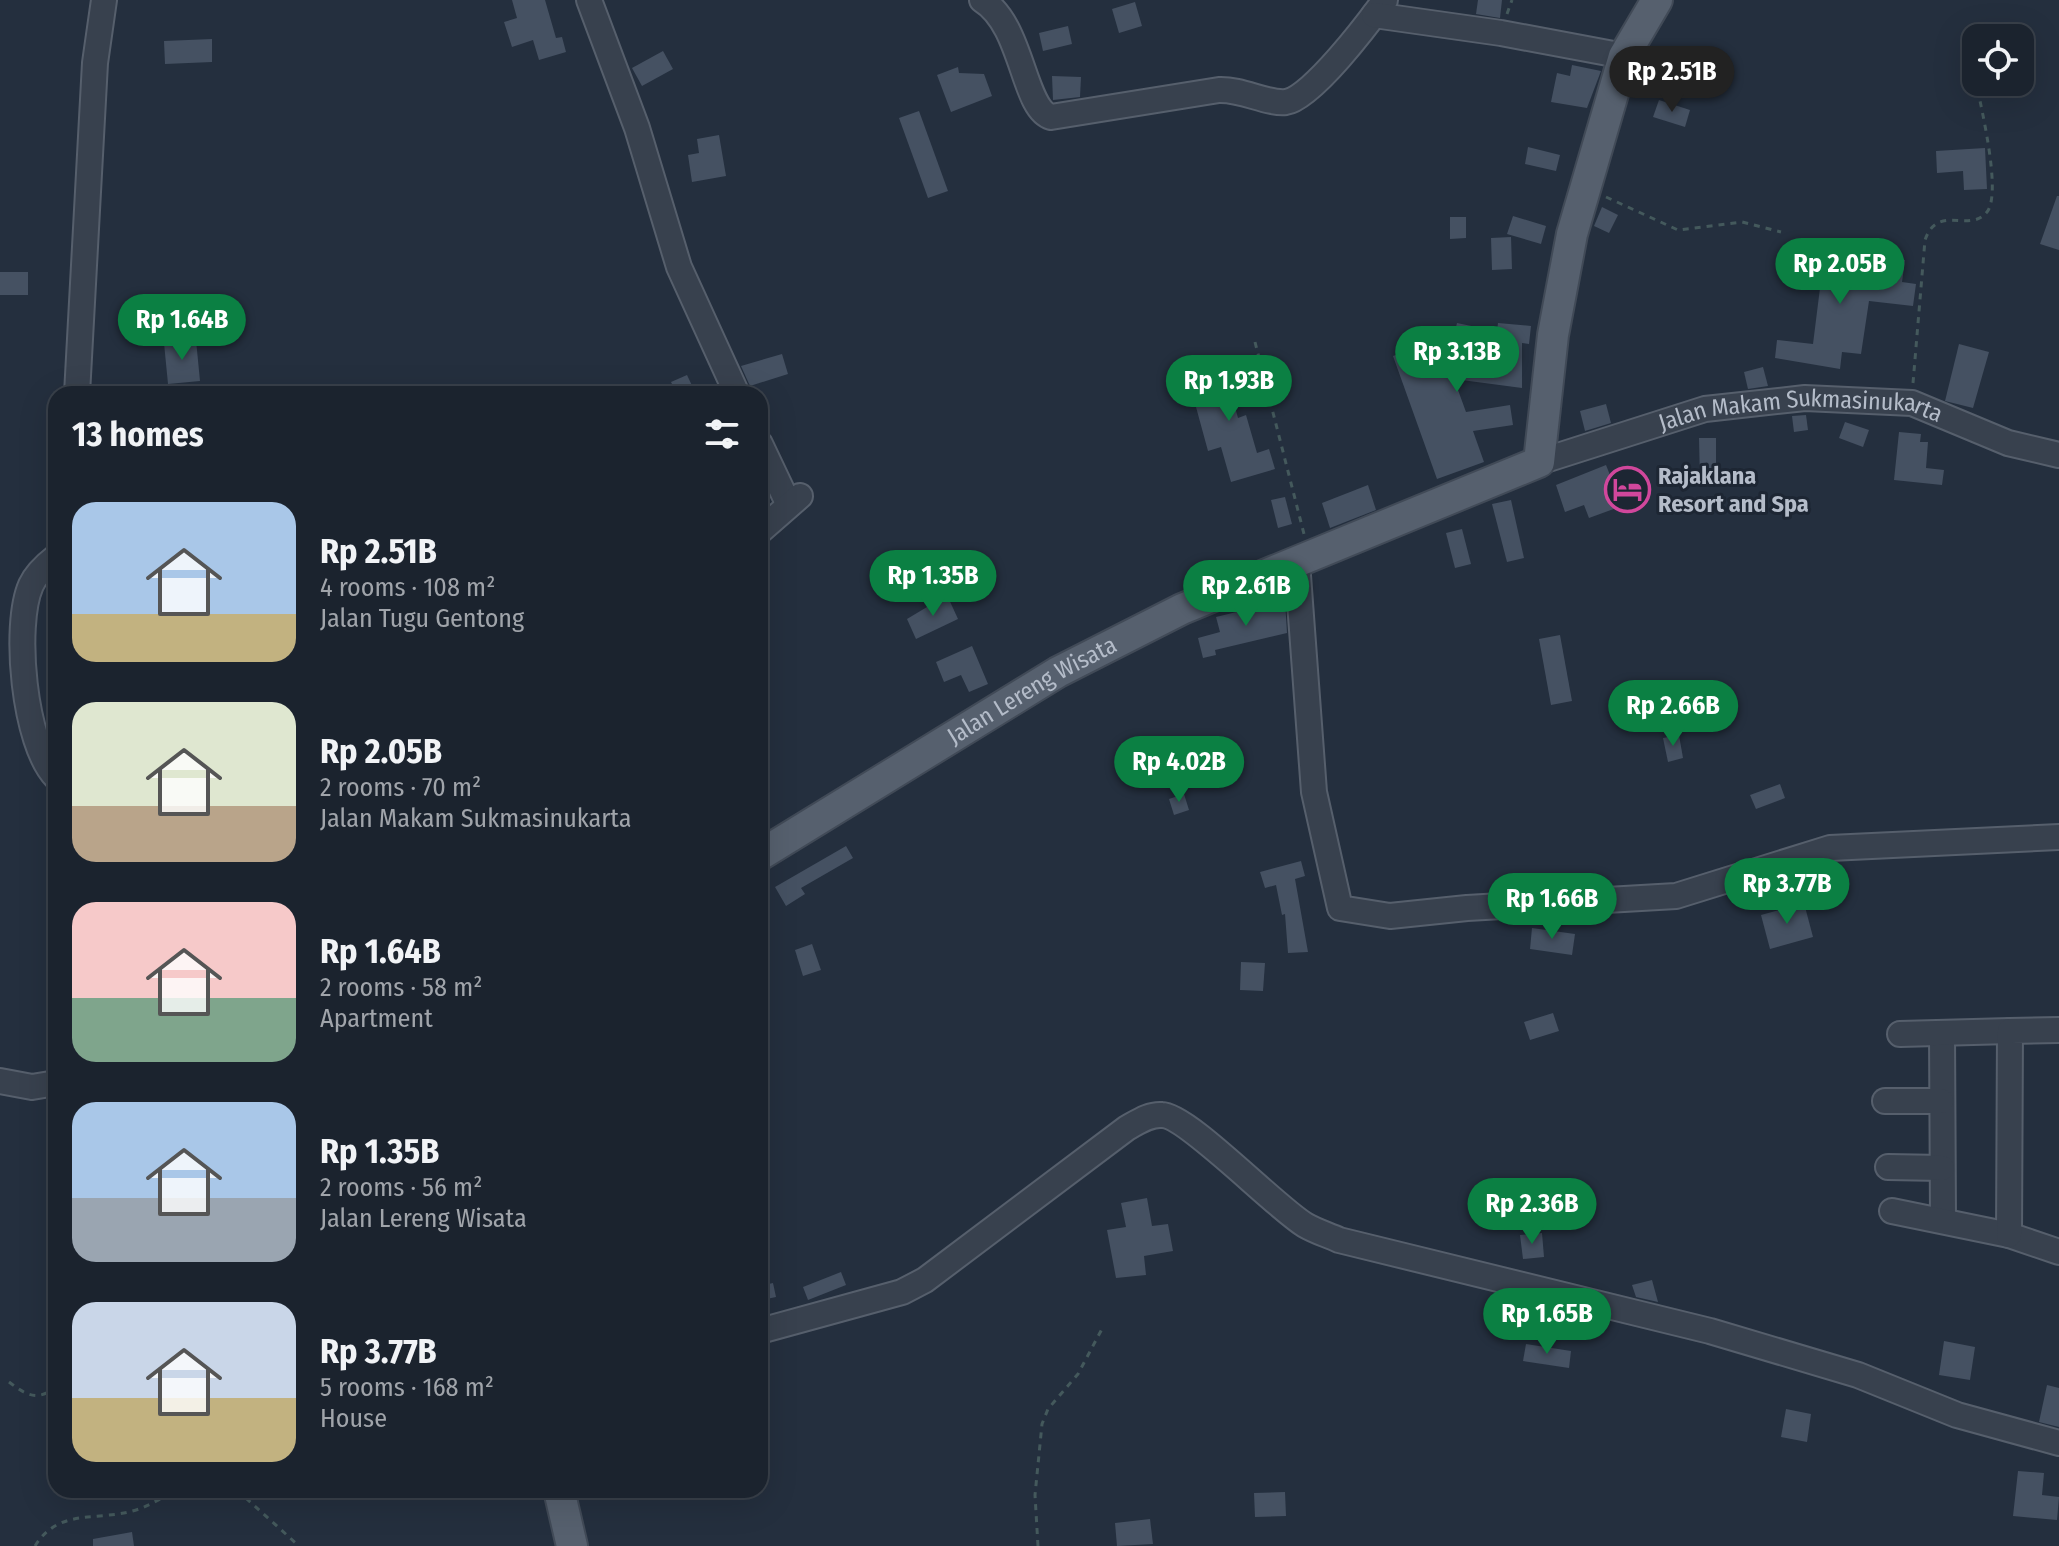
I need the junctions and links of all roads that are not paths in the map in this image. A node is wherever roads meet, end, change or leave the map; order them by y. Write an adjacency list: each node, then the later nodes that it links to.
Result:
1 (104, 0): 7 (street)
2 (589, 0): 8 (street)
3 (982, 0): 5 (street)
4 (1657, 0): 6 (main road)
5 (1379, 8): 6 (street)
6 (1624, 56): 11 (main road)
7 (77, 386)
8 (733, 386)
9 (2059, 455): 11 (street, Jalan Makam Sukmasinukarta)
10 (768, 457): 12 (street)
11 (1539, 462): 13 (main road, Jalan Lereng Wisata)
12 (768, 524)
13 (1303, 560): 16 (street); 17 (main road, Jalan Lereng Wisata)
14 (48, 566): 15 (street)
15 (48, 765)
16 (2054, 839)
17 (768, 850)
18 (2059, 1030): 19 (street)
19 (2010, 1031): 20 (street); 30 (street)
20 (1942, 1033): 21 (street); 25 (street)
21 (1900, 1034)
22 (0, 1081): 23 (street)
23 (48, 1084)
24 (1885, 1101): 25 (street)
25 (1941, 1101): 27 (street)
26 (1888, 1167): 27 (street)
27 (1942, 1168): 29 (street)
28 (1892, 1211): 29 (street)
29 (1943, 1219): 30 (street)
30 (2009, 1235): 31 (street)
31 (2059, 1252)
32 (768, 1329): 33 (street)
33 (2059, 1443)
34 (561, 1498): 35 (main road)
35 (572, 1546)

